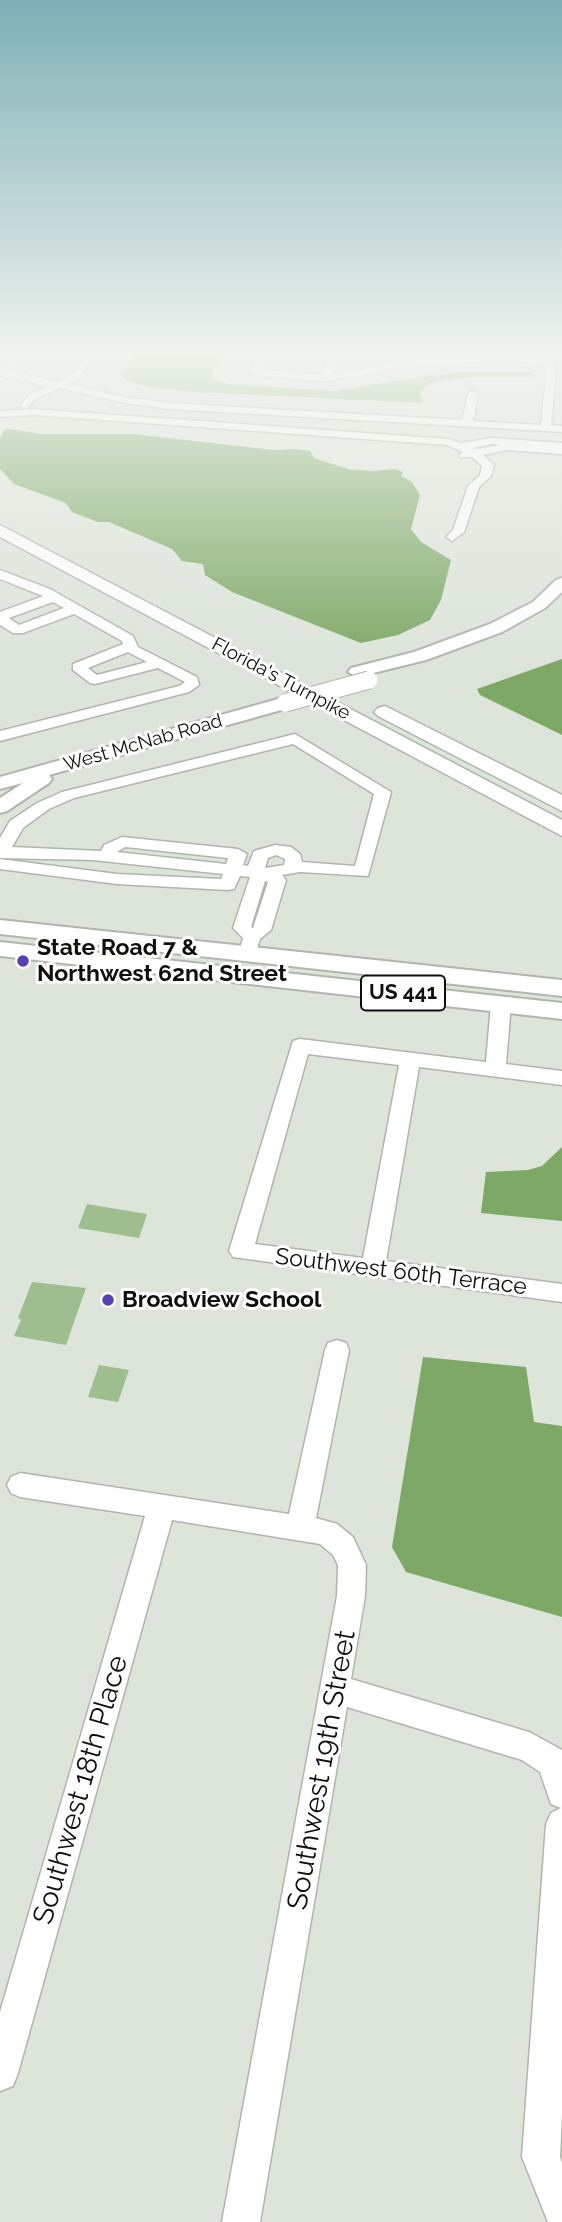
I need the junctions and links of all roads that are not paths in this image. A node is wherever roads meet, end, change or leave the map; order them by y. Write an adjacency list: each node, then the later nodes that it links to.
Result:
1 (482, 460): 4 (street)
2 (0, 511): 21 (highway, Florida's Turnpike)
3 (0, 530): 23 (highway, Florida's Turnpike)
4 (452, 537)
5 (0, 574): 6 (street, West McNab Road)
6 (19, 580): 8 (street); 9 (street, West McNab Road)
7 (562, 583): 15 (main road)
8 (0, 586)
9 (54, 597): 11 (street, West McNab Road); 12 (street)
10 (562, 604): 15 (main road)
11 (75, 609): 12 (street); 13 (street, West McNab Road)
12 (0, 618)
13 (131, 646): 14 (street, West McNab Road); 14 (street)
14 (160, 663): 17 (street, West McNab Road)
15 (363, 676): 16 (main road, bridge)
16 (281, 699): 18 (main road, West McNab Road); 19 (main road, West McNab Road)
17 (3, 735)
18 (84, 759): 20 (main road, West McNab Road); 22 (main road)
19 (0, 771)
20 (0, 782)
21 (562, 804)
22 (0, 807)
23 (562, 829)
24 (0, 853): 26 (street); 27 (street)
25 (0, 864): 26 (street)
26 (233, 870): 27 (street)
27 (258, 878): 30 (street); 30 (street)
28 (0, 927): 30 (main road, US 441)
29 (0, 949): 30 (main road)
30 (247, 956): 31 (main road, US 441); 32 (main road, US 441)
31 (562, 988)
32 (501, 1004): 33 (main road, US 441); 35 (street)
33 (562, 1011)
34 (410, 1060): 35 (street); 37 (street); 37 (street, Southwest 60th Terrace)
35 (495, 1070): 36 (street)
36 (562, 1078)
37 (373, 1268): 38 (street, Southwest 60th Terrace)
38 (562, 1293)
39 (337, 1350): 42 (street)
40 (20, 1485): 41 (street, Southwest 19th Street)
41 (162, 1506): 42 (street, Southwest 19th Street); 46 (street, Southwest 18th Place)
42 (300, 1528): 43 (street, Southwest 19th Street)
43 (337, 1689): 44 (street); 48 (street, Southwest 19th Street)
44 (562, 1793)
45 (562, 1824): 47 (street)
46 (0, 2073)
47 (562, 2210)
48 (241, 2222)

